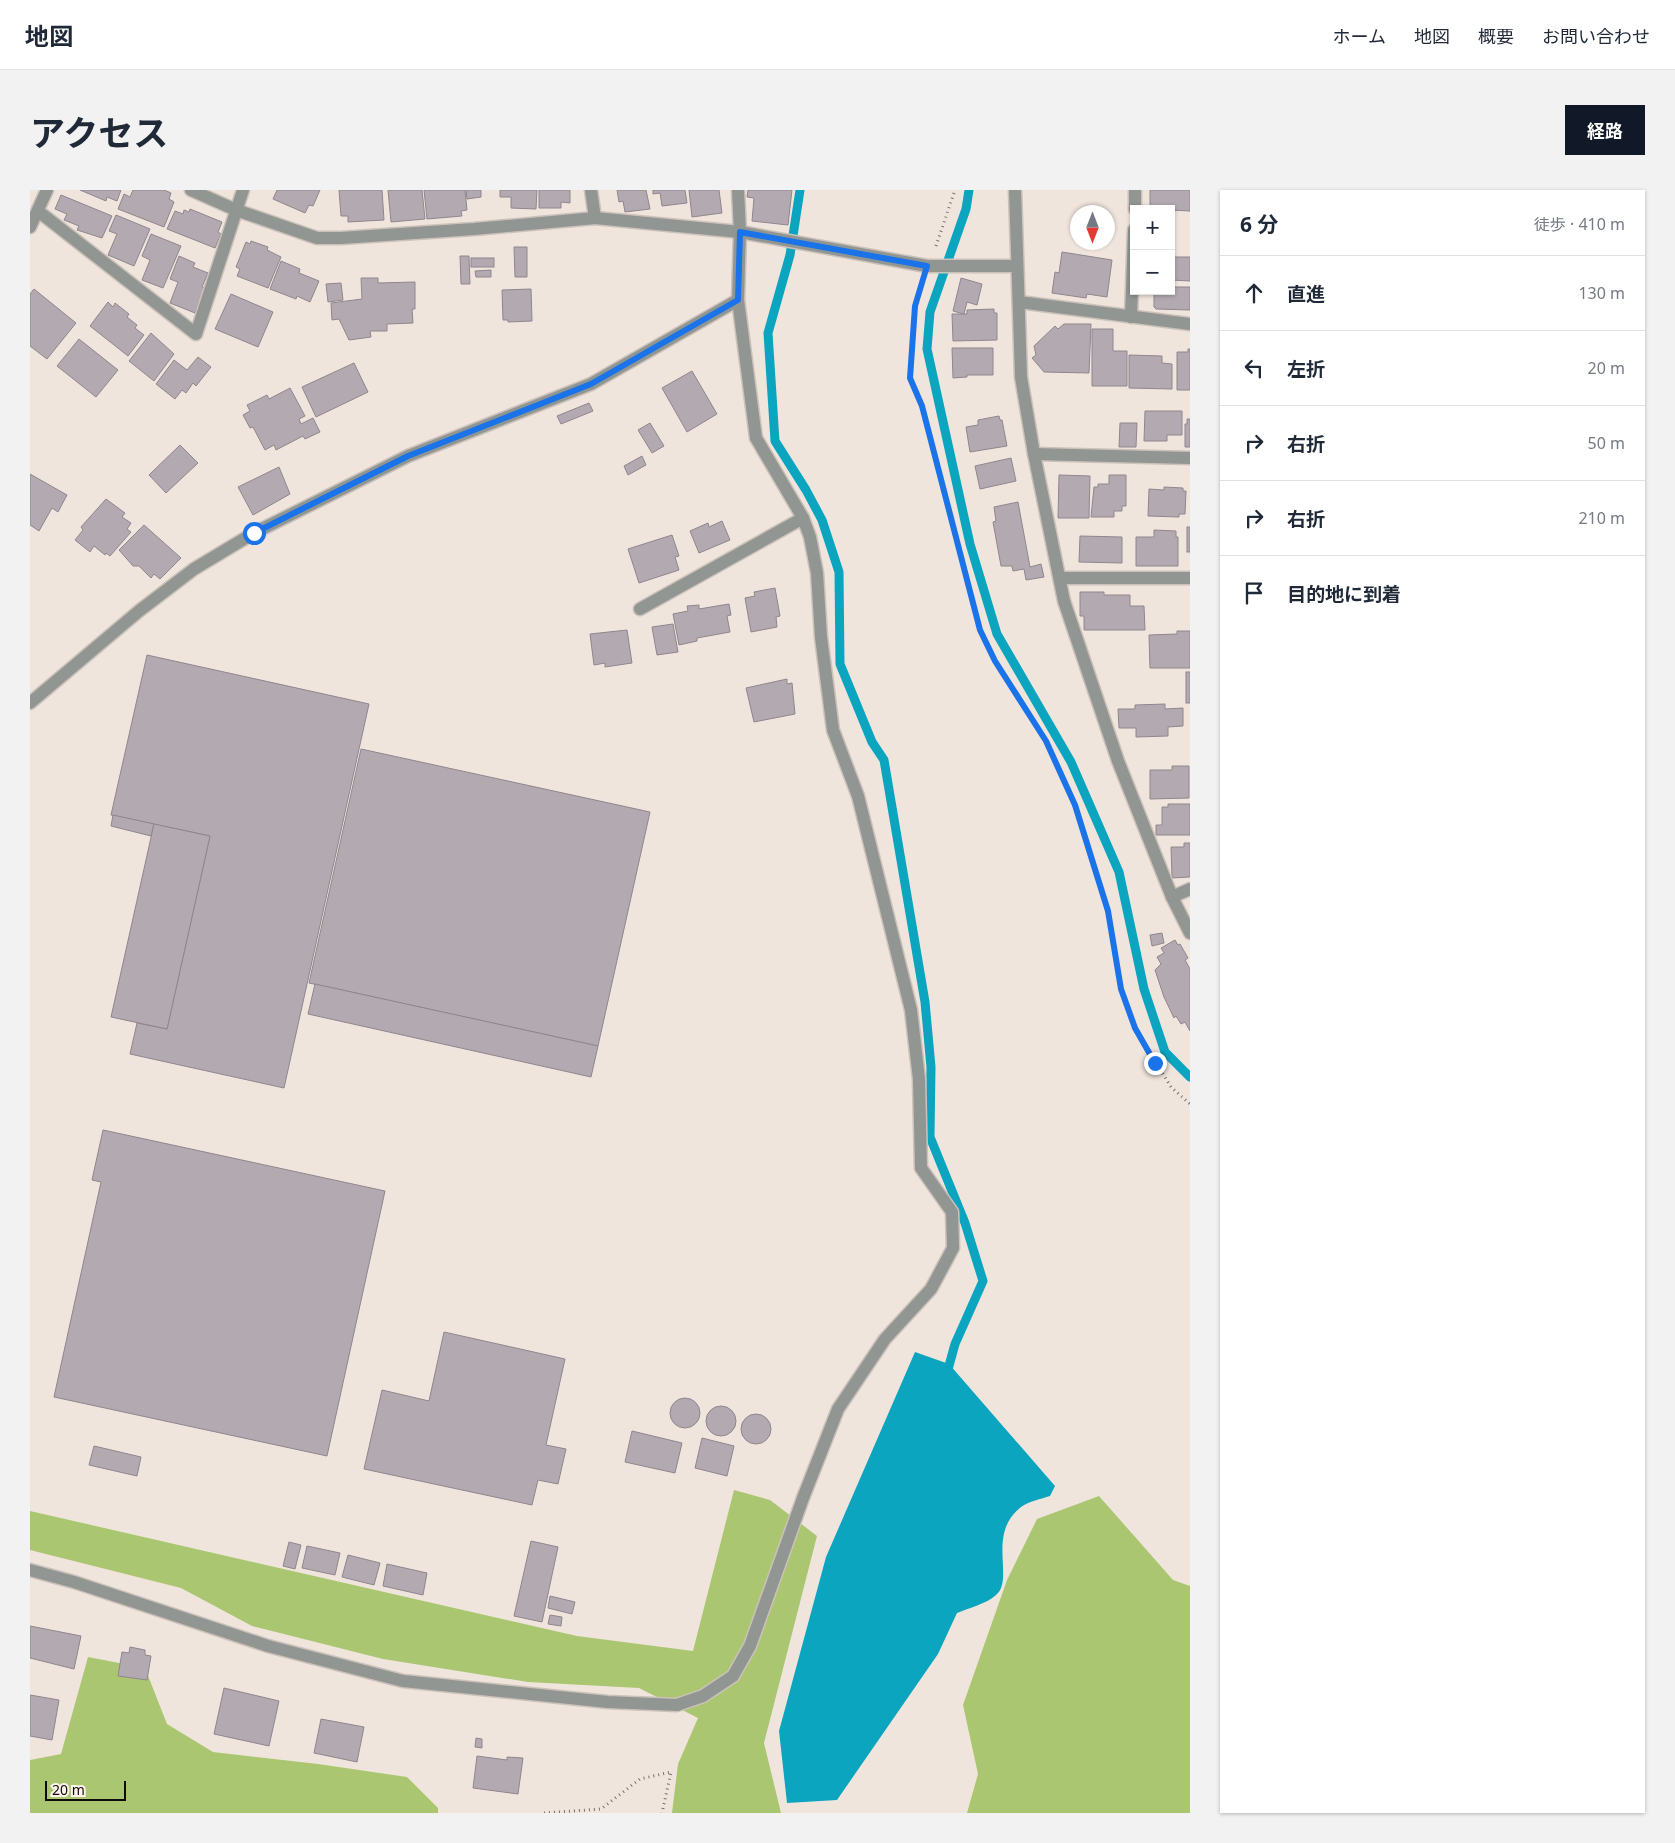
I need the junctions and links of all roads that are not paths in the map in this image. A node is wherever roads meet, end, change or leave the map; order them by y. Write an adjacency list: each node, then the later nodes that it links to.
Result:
1 (47, 190): 10 (street)
2 (191, 190): 9 (street)
3 (243, 190): 9 (street)
4 (591, 190): 11 (street)
5 (738, 190): 13 (street)
6 (1015, 190): 15 (street)
7 (1135, 190): 8 (street)
8 (1134, 205)
9 (236, 210): 10 (street); 11 (street)
10 (38, 211): 12 (street)
11 (596, 218): 13 (street)
12 (30, 226)
13 (740, 232): 15 (street); 16 (street)
14 (1133, 250): 18 (street)
15 (1016, 266): 17 (street)
16 (738, 300): 22 (street); 26 (street)
17 (1019, 302): 18 (street); 20 (street)
18 (1130, 317): 19 (street)
19 (1190, 324)
20 (1034, 454): 21 (street); 23 (street)
21 (1190, 458)
22 (803, 518): 25 (street); 30 (street)
23 (1060, 578): 24 (street); 28 (street)
24 (1190, 578)
25 (640, 609)
26 (30, 702)
27 (1190, 889): 28 (street)
28 (1172, 897): 29 (street)
29 (1190, 933)
30 (30, 1570)

